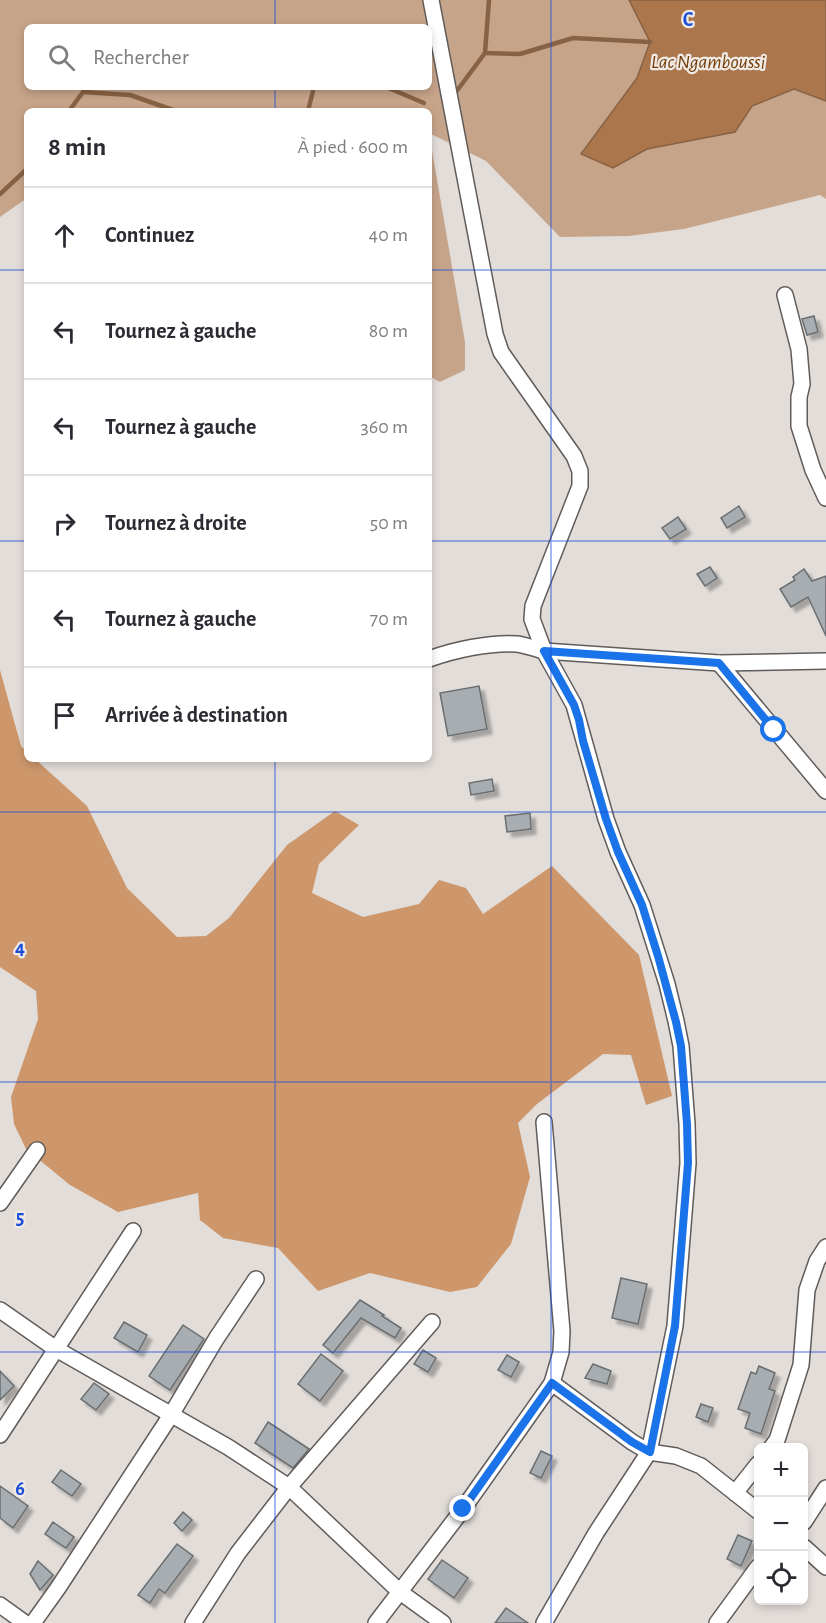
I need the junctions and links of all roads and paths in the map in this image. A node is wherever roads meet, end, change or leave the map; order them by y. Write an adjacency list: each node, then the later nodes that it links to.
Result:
1 (431, 0): 4 (street)
2 (785, 295): 3 (street)
3 (826, 498)
4 (544, 651): 5 (street); 7 (street); 22 (street)
5 (432, 658)
6 (826, 661): 7 (street)
7 (719, 663): 8 (street)
8 (826, 791)
9 (544, 1122): 18 (street)
10 (37, 1150): 11 (street)
11 (0, 1203)
12 (133, 1231): 17 (street)
13 (826, 1247): 21 (street)
14 (256, 1279): 19 (street)
15 (0, 1310): 17 (street)
16 (432, 1322): 24 (street)
17 (56, 1349): 19 (street); 20 (street)
18 (552, 1383): 22 (street); 32 (street)
19 (171, 1415): 24 (street); 35 (street)
20 (0, 1435)
21 (774, 1443)
22 (650, 1452): 26 (street); 39 (street)
23 (754, 1470): 26 (street)
24 (289, 1487): 32 (street); 36 (street)
25 (826, 1488): 28 (street)
26 (735, 1493): 27 (street)
27 (754, 1507)
28 (808, 1516)
29 (808, 1551): 30 (street)
30 (826, 1568)
31 (754, 1574): 40 (street)
32 (400, 1592): 37 (street); 38 (street)
33 (0, 1605): 34 (street)
34 (25, 1623)
35 (33, 1623)
36 (194, 1623)
37 (376, 1623)
38 (443, 1623)
39 (544, 1623)
40 (717, 1623)

